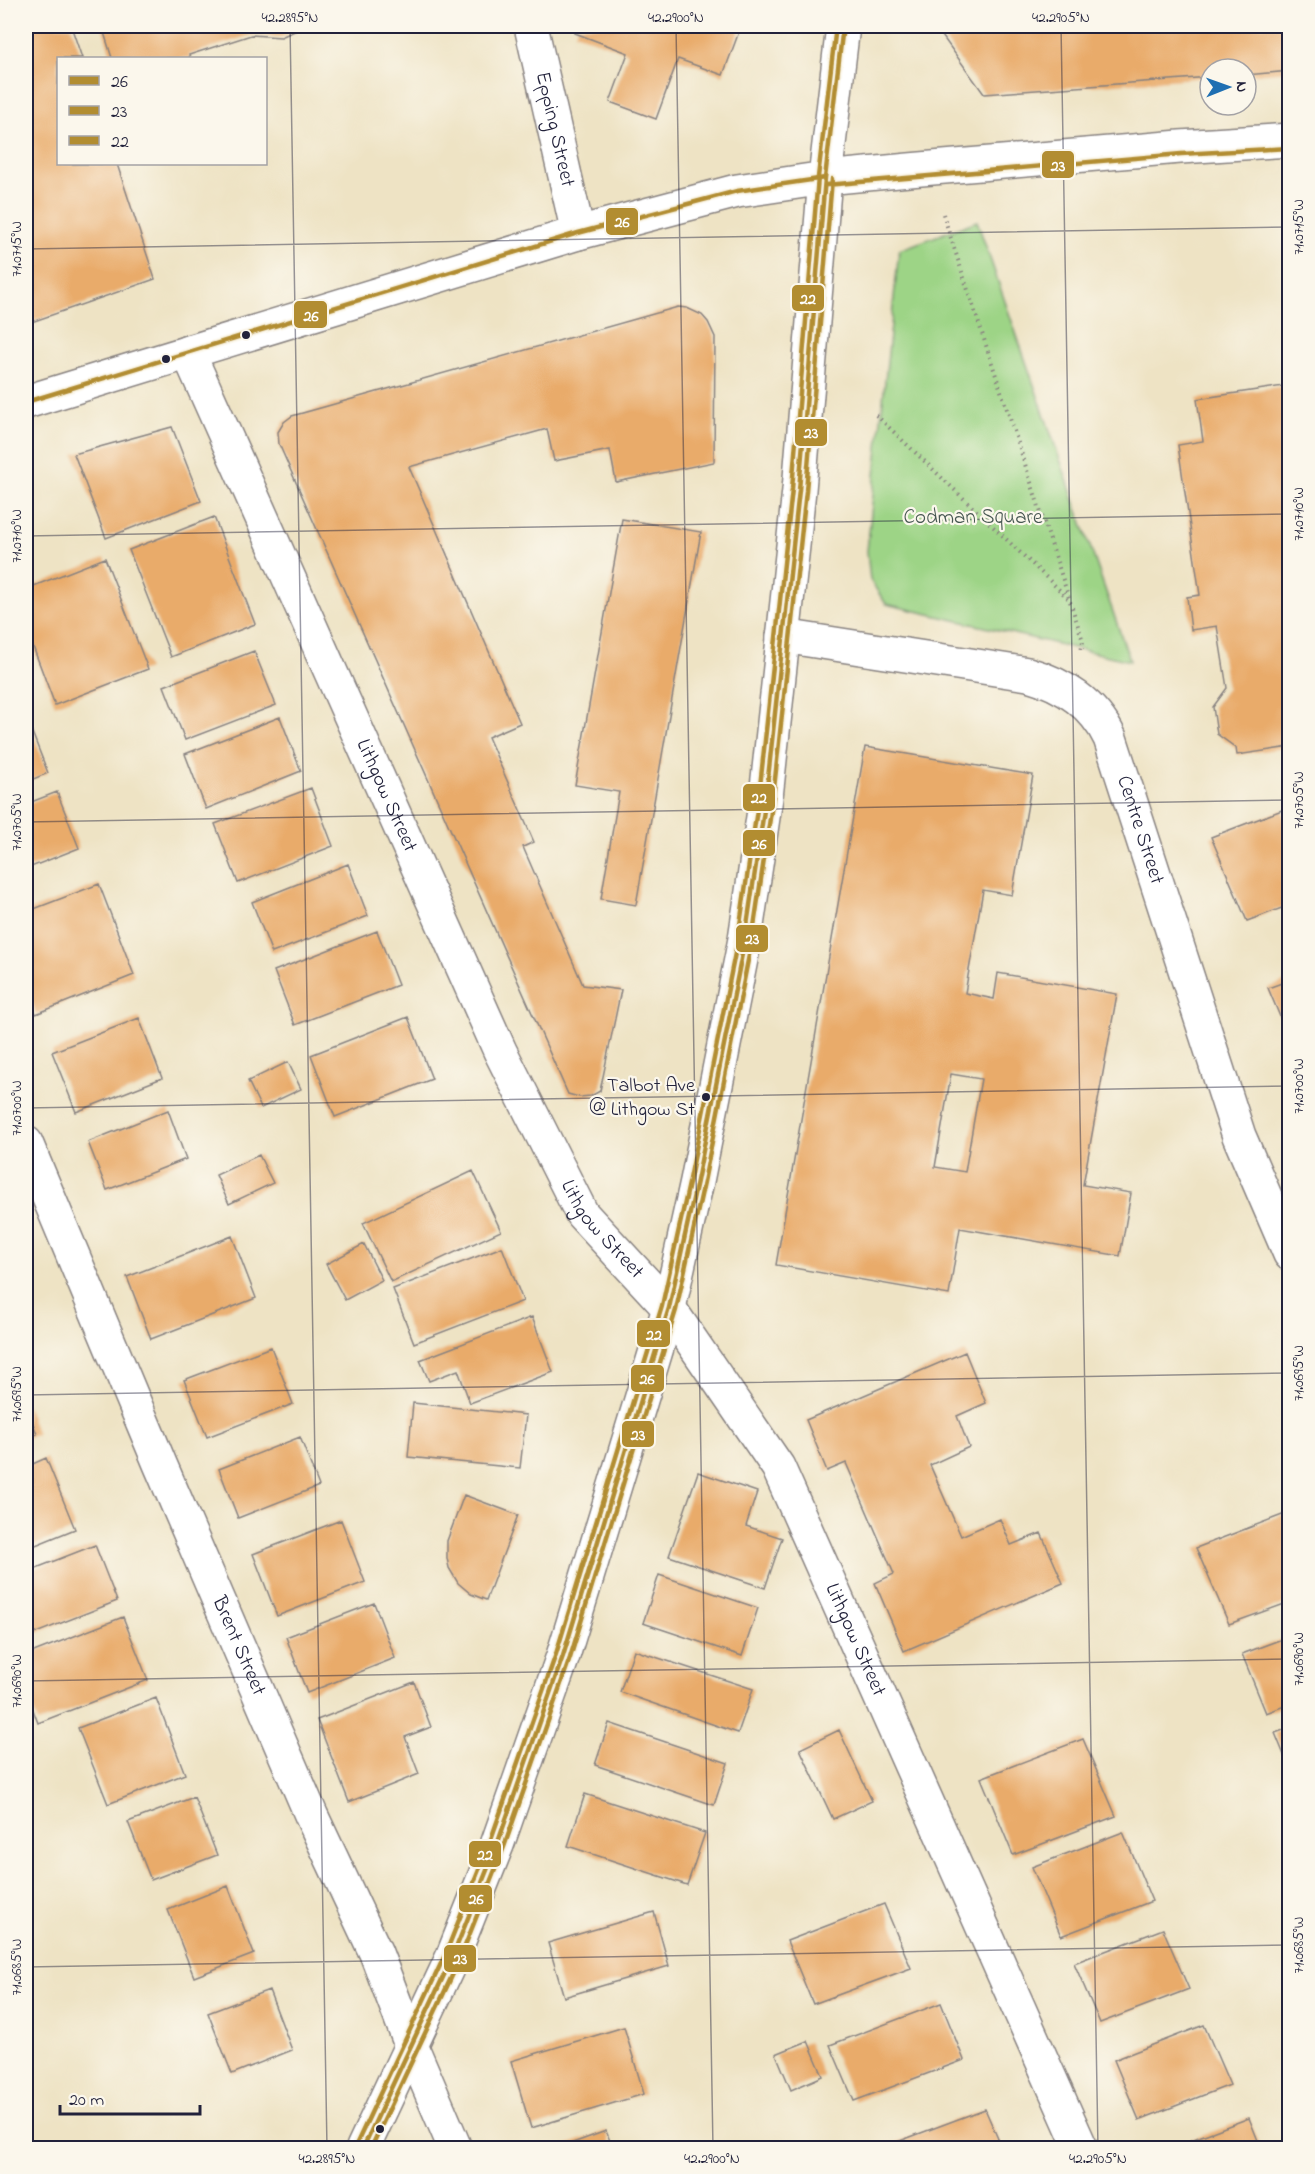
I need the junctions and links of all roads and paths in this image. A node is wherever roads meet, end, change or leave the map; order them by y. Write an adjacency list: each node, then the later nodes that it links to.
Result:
1 (531, 26): 6 (street, Epping Street)
2 (843, 26): 4 (street)
3 (1290, 140): 4 (street)
4 (825, 178): 6 (street); 11 (street)
5 (943, 214): 10 (path)
6 (578, 233): 7 (street)
7 (188, 352): 8 (street); 15 (street, Lithgow Street)
8 (26, 402)
9 (876, 416): 10 (path)
10 (1070, 600): 12 (path)
11 (783, 636): 14 (street, Centre Street); 15 (street)
12 (1081, 652)
13 (26, 1143): 16 (street, Brent Street)
14 (1290, 1254)
15 (669, 1308): 16 (street); 19 (street, Lithgow Street)
16 (411, 2045): 17 (street); 18 (street, Brent Street)
17 (363, 2148)
18 (455, 2148)
19 (1081, 2148)

